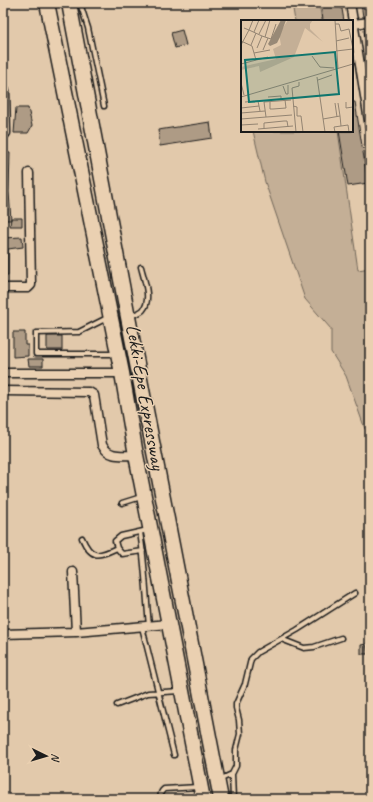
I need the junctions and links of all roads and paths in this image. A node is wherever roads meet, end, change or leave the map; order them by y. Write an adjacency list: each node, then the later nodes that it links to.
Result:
1 (47, 3): 16 (highway, Lekki-Epe Expressway)
2 (69, 3): 17 (highway, Lekki-Epe Expressway)
3 (80, 3): 10 (lane)
4 (350, 3): 5 (street)
5 (352, 20)
6 (370, 22): 7 (street)
7 (353, 24): 9 (street)
8 (3, 86): 12 (street)
9 (367, 92): 11 (street)
10 (104, 106)
11 (370, 127)
12 (3, 136)
13 (29, 172): 15 (street)
14 (141, 267): 17 (lane)
15 (3, 288)
16 (111, 316): 18 (highway, Lekki-Epe Expressway); 18 (lane)
17 (128, 317): 42 (highway, Lekki-Epe Expressway)
18 (118, 354): 20 (highway, Lekki-Epe Expressway)
19 (3, 373): 20 (street)
20 (122, 373): 22 (highway, Lekki-Epe Expressway)
21 (3, 391): 22 (street)
22 (136, 455): 23 (highway, Lekki-Epe Expressway)
23 (144, 497): 24 (lane); 25 (highway, Lekki-Epe Expressway)
24 (122, 503)
25 (145, 530): 27 (lane); 28 (lane); 31 (highway, Lekki-Epe Expressway)
26 (82, 538): 27 (lane)
27 (117, 548): 28 (lane)
28 (143, 551): 32 (lane)
29 (73, 572): 33 (street)
30 (355, 593): 36 (lane)
31 (169, 624): 32 (street); 38 (highway, Lekki-Epe Expressway)
32 (145, 626): 33 (street); 37 (lane)
33 (76, 632): 34 (street)
34 (3, 634)
35 (341, 638): 36 (lane)
36 (281, 639): 41 (lane)
37 (159, 692): 38 (lane); 39 (lane); 40 (lane)
38 (182, 692): 43 (highway, Lekki-Epe Expressway)
39 (117, 706)
40 (174, 755)
41 (232, 774): 42 (lane); 46 (lane)
42 (217, 780): 45 (highway, Lekki-Epe Expressway)
43 (202, 793): 44 (lane)
44 (161, 799)
45 (220, 799)
46 (233, 799)

